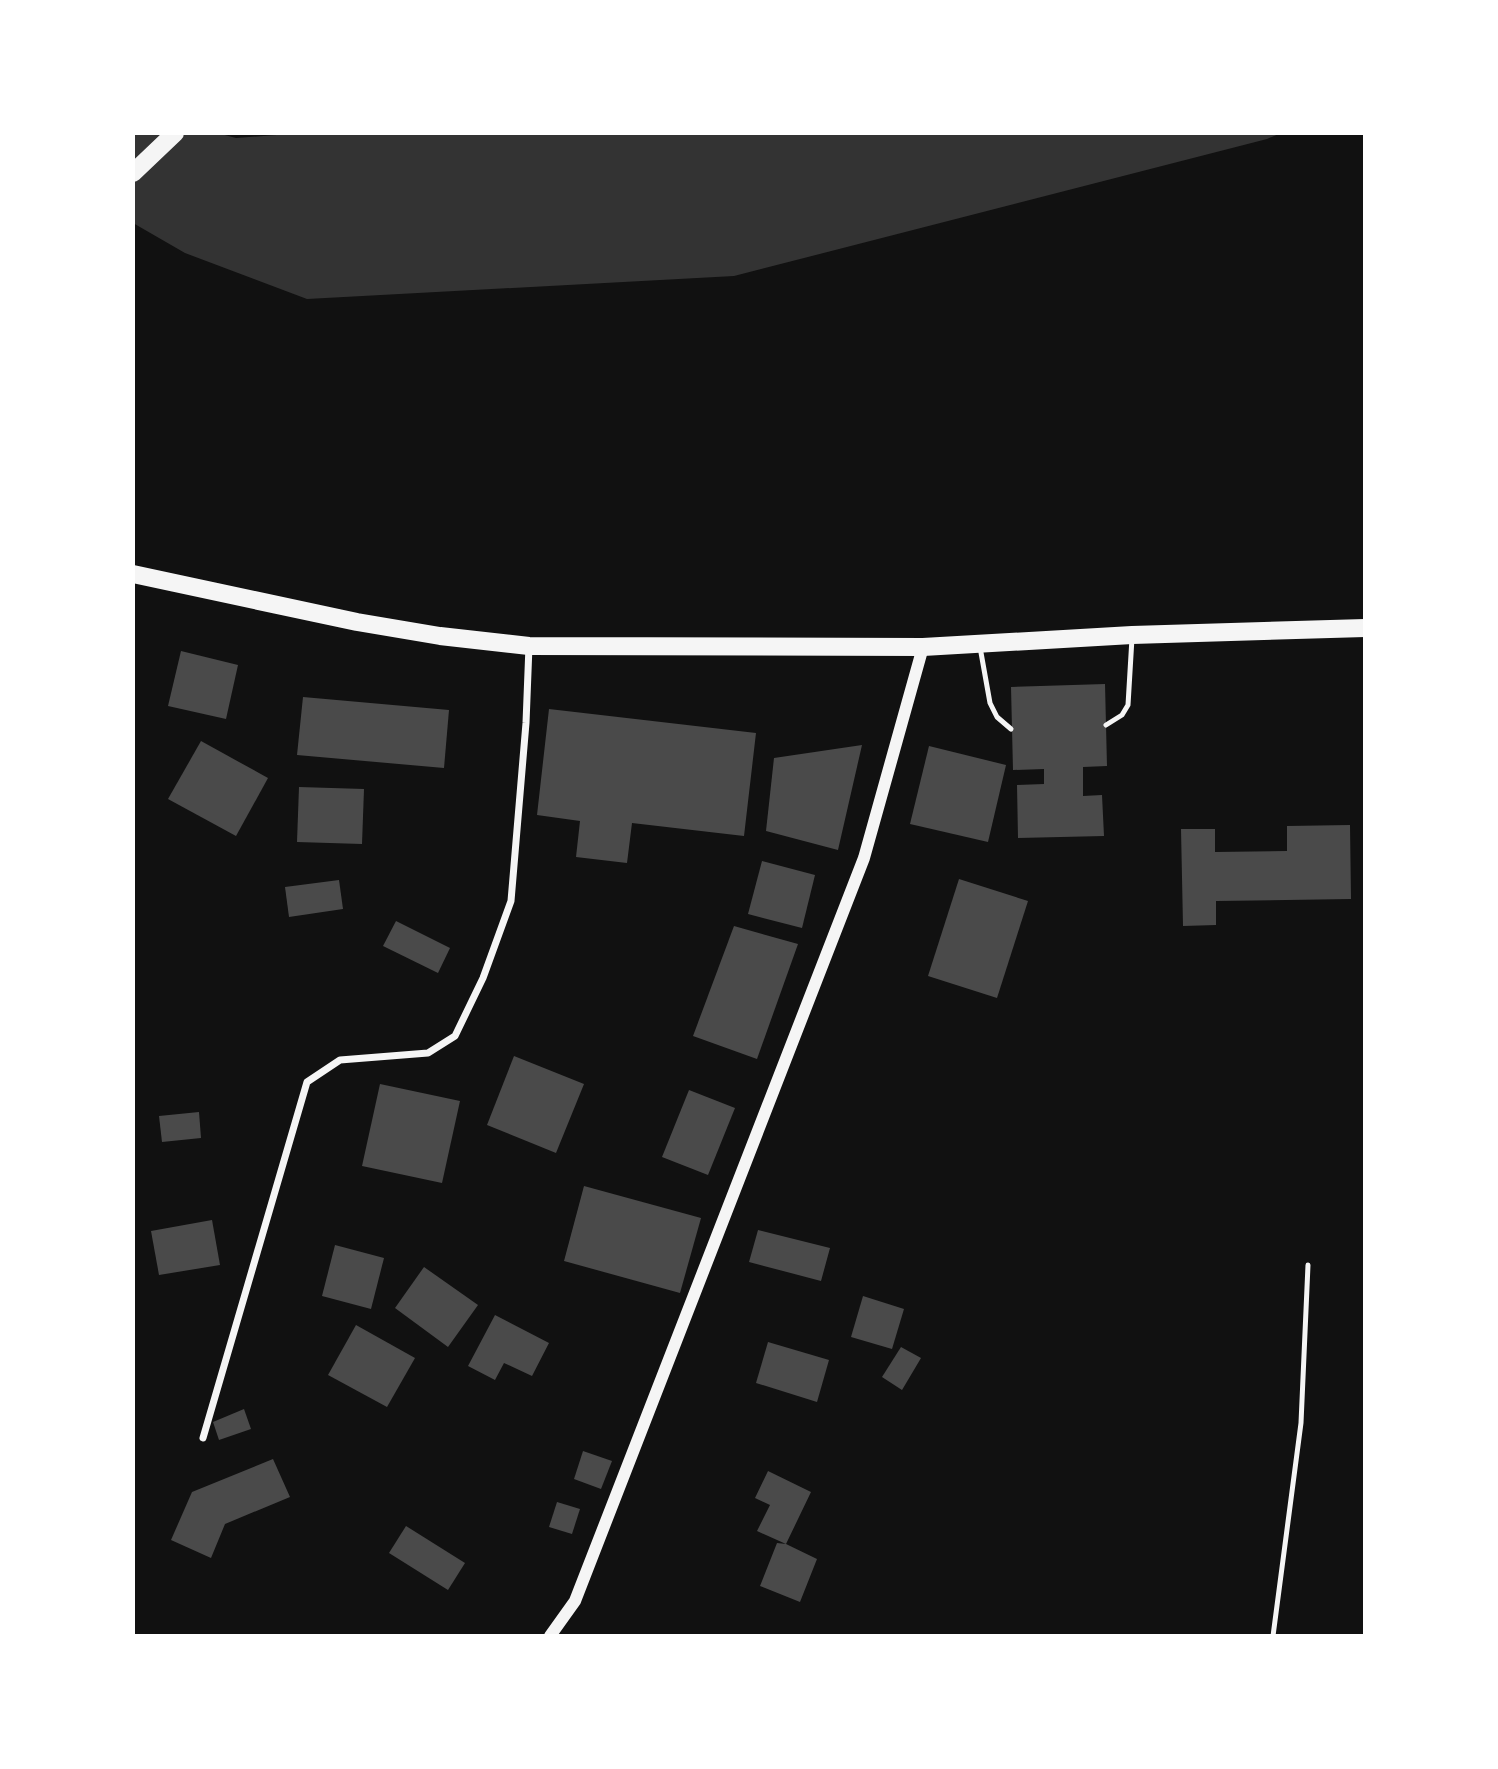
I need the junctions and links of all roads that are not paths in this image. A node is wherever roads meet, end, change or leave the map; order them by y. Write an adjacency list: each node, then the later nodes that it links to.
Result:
1 (175, 133): 2 (main road)
2 (133, 173)
3 (133, 574): 7 (main road)
4 (1365, 628): 5 (main road)
5 (1132, 635): 6 (main road); 9 (lane)
6 (979, 643): 8 (main road); 10 (lane)
7 (529, 646): 8 (main road); 12 (street)
8 (923, 646): 13 (street)
9 (1106, 725)
10 (1012, 729)
11 (1308, 1265): 14 (lane)
12 (203, 1438)
13 (550, 1636)
14 (1273, 1636)

